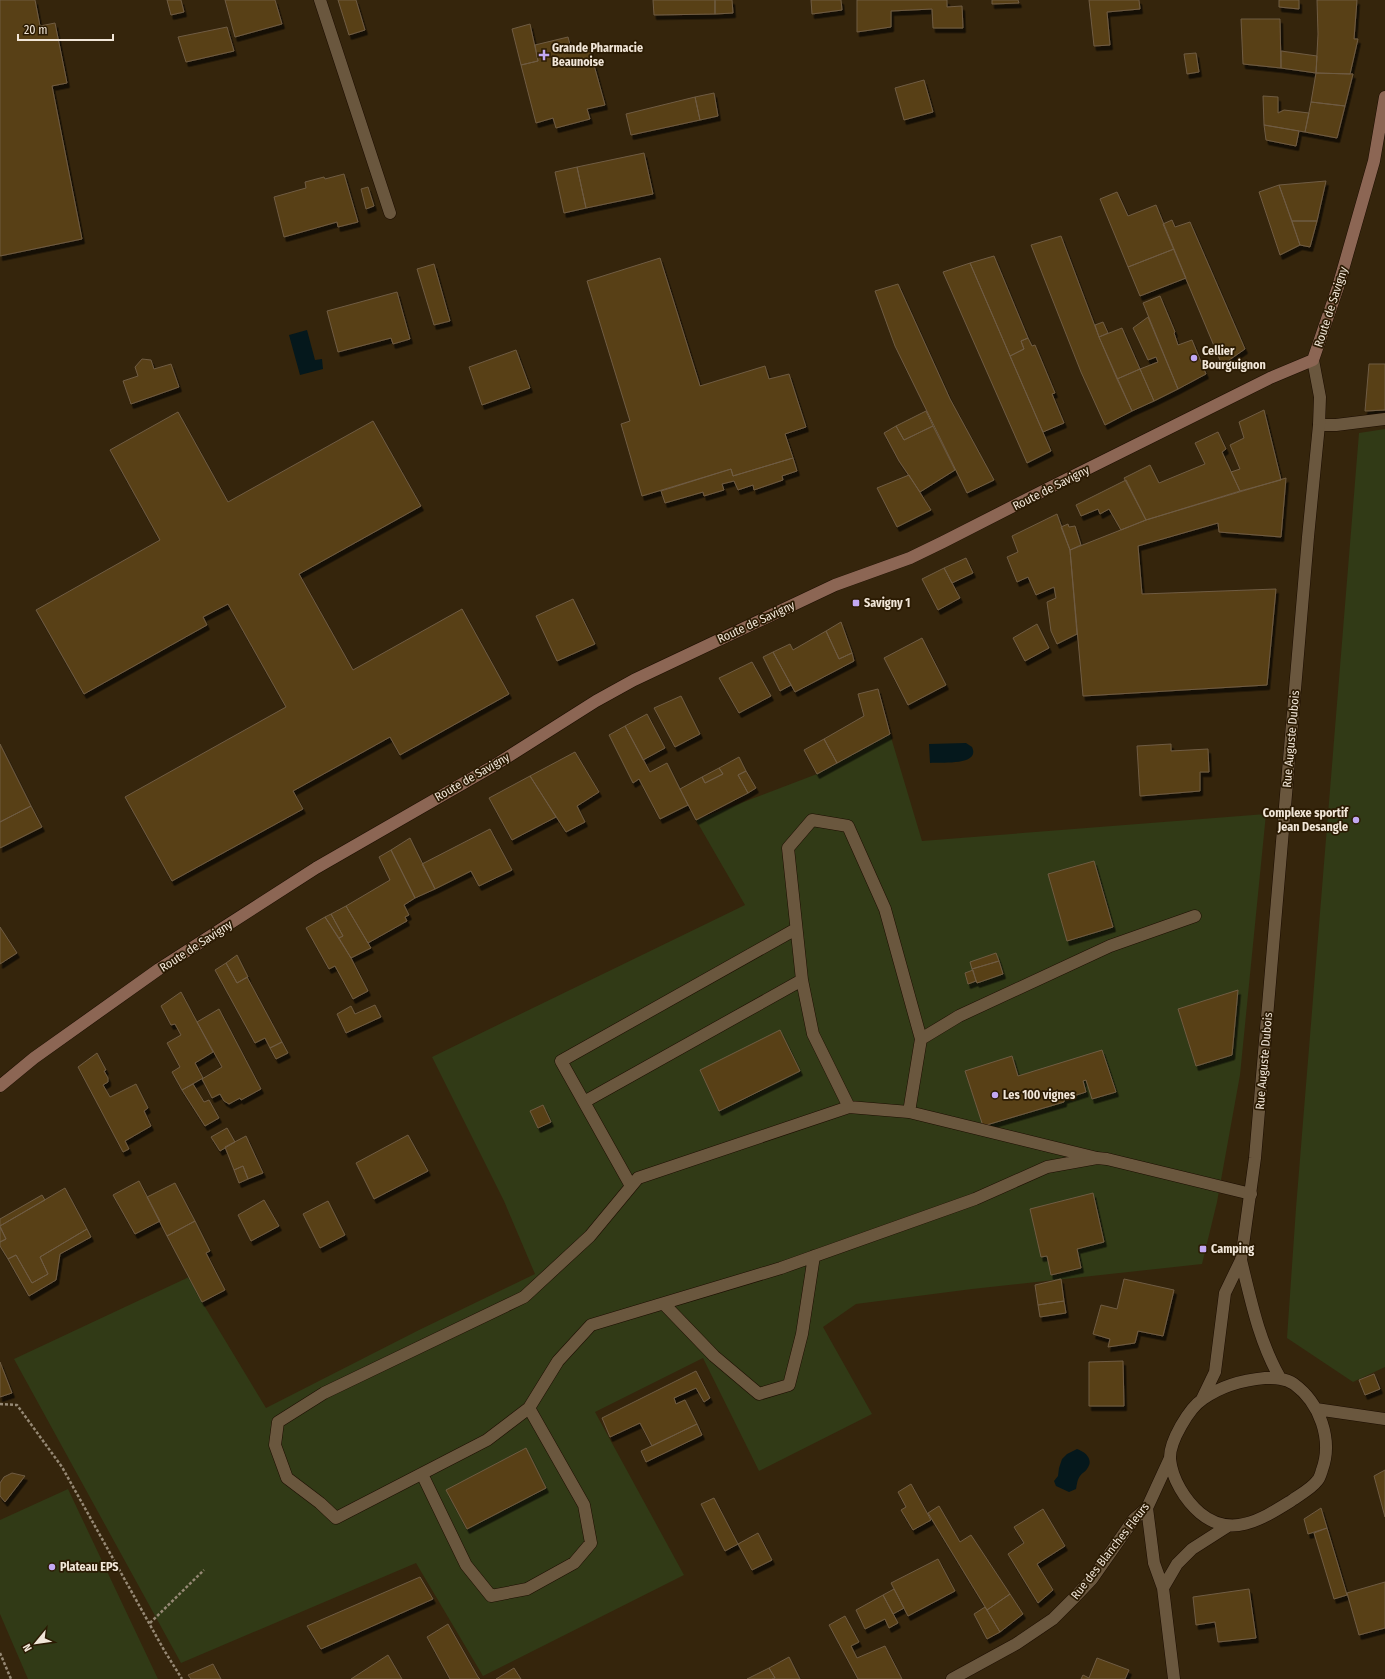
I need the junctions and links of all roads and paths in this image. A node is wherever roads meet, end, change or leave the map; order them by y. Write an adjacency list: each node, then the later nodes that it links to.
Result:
1 (320, 0): 3 (street)
2 (1385, 97): 4 (main road, Route de Savigny)
3 (390, 213)
4 (1313, 360): 6 (street, Rue Auguste Dubois); 11 (main road, Route de Savigny)
5 (1385, 419): 6 (street)
6 (1319, 425): 17 (street, Rue Auguste Dubois)
7 (1195, 916): 10 (street)
8 (796, 929): 9 (street); 10 (street); 12 (street)
9 (802, 980): 12 (street); 13 (street)
10 (921, 1039): 14 (street)
11 (0, 1086)
12 (584, 1102): 16 (street)
13 (849, 1106): 14 (street); 16 (street)
14 (909, 1112): 15 (street)
15 (1097, 1158): 17 (street); 18 (street)
16 (631, 1186): 28 (street)
17 (1251, 1194): 19 (street, Rue Auguste Dubois)
18 (814, 1256): 20 (street); 20 (street)
19 (1240, 1260): 21 (street, Rue Auguste Dubois); 22 (street, Rue Auguste Dubois)
20 (664, 1304): 24 (street)
21 (1280, 1378): 22 (street); 25 (street)
22 (1202, 1399): 27 (street, Rue des Blanches Fleurs)
23 (0, 1404): 33 (path)
24 (530, 1408): 28 (street); 28 (street)
25 (1316, 1409): 26 (street); 30 (street)
26 (1385, 1419)
27 (1170, 1458): 29 (street, Rue des Blanches Fleurs); 30 (street)
28 (422, 1474)
29 (1147, 1508): 32 (street); 37 (street, Rue des Blanches Fleurs)
30 (1228, 1526): 32 (street)
31 (204, 1570): 33 (path)
32 (1162, 1588): 38 (street)
33 (150, 1623): 36 (path)
34 (0, 1653): 35 (path)
35 (11, 1679)
36 (182, 1679)
37 (952, 1679)
38 (1174, 1679)

